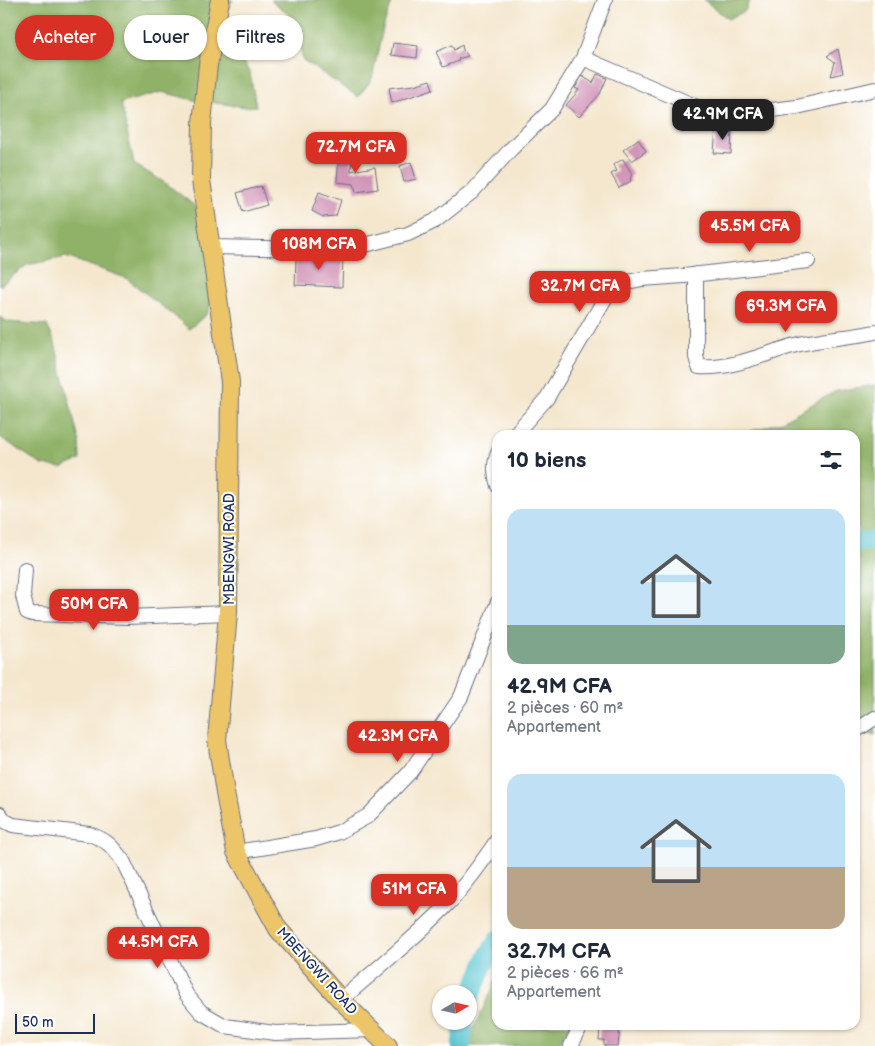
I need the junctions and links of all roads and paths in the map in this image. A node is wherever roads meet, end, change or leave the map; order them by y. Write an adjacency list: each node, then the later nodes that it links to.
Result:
1 (220, 0): 5 (main road, MBENGWI ROAD)
2 (605, 0): 3 (street)
3 (583, 58): 4 (street); 5 (street)
4 (875, 89)
5 (210, 247): 11 (main road, MBENGWI ROAD)
6 (808, 261): 7 (street)
7 (696, 274): 8 (street); 9 (street)
8 (875, 332)
9 (518, 430)
10 (25, 569): 11 (street)
11 (228, 613): 17 (main road, MBENGWI ROAD)
12 (492, 617): 17 (street)
13 (875, 718): 14 (street)
14 (860, 728)
15 (0, 814): 19 (street)
16 (492, 848): 18 (street)
17 (236, 852): 18 (main road, MBENGWI ROAD)
18 (341, 1000): 19 (main road, MBENGWI ROAD)
19 (372, 1030): 21 (main road, MBENGWI ROAD)
20 (579, 1030): 22 (street)
21 (388, 1046)
22 (571, 1046)

